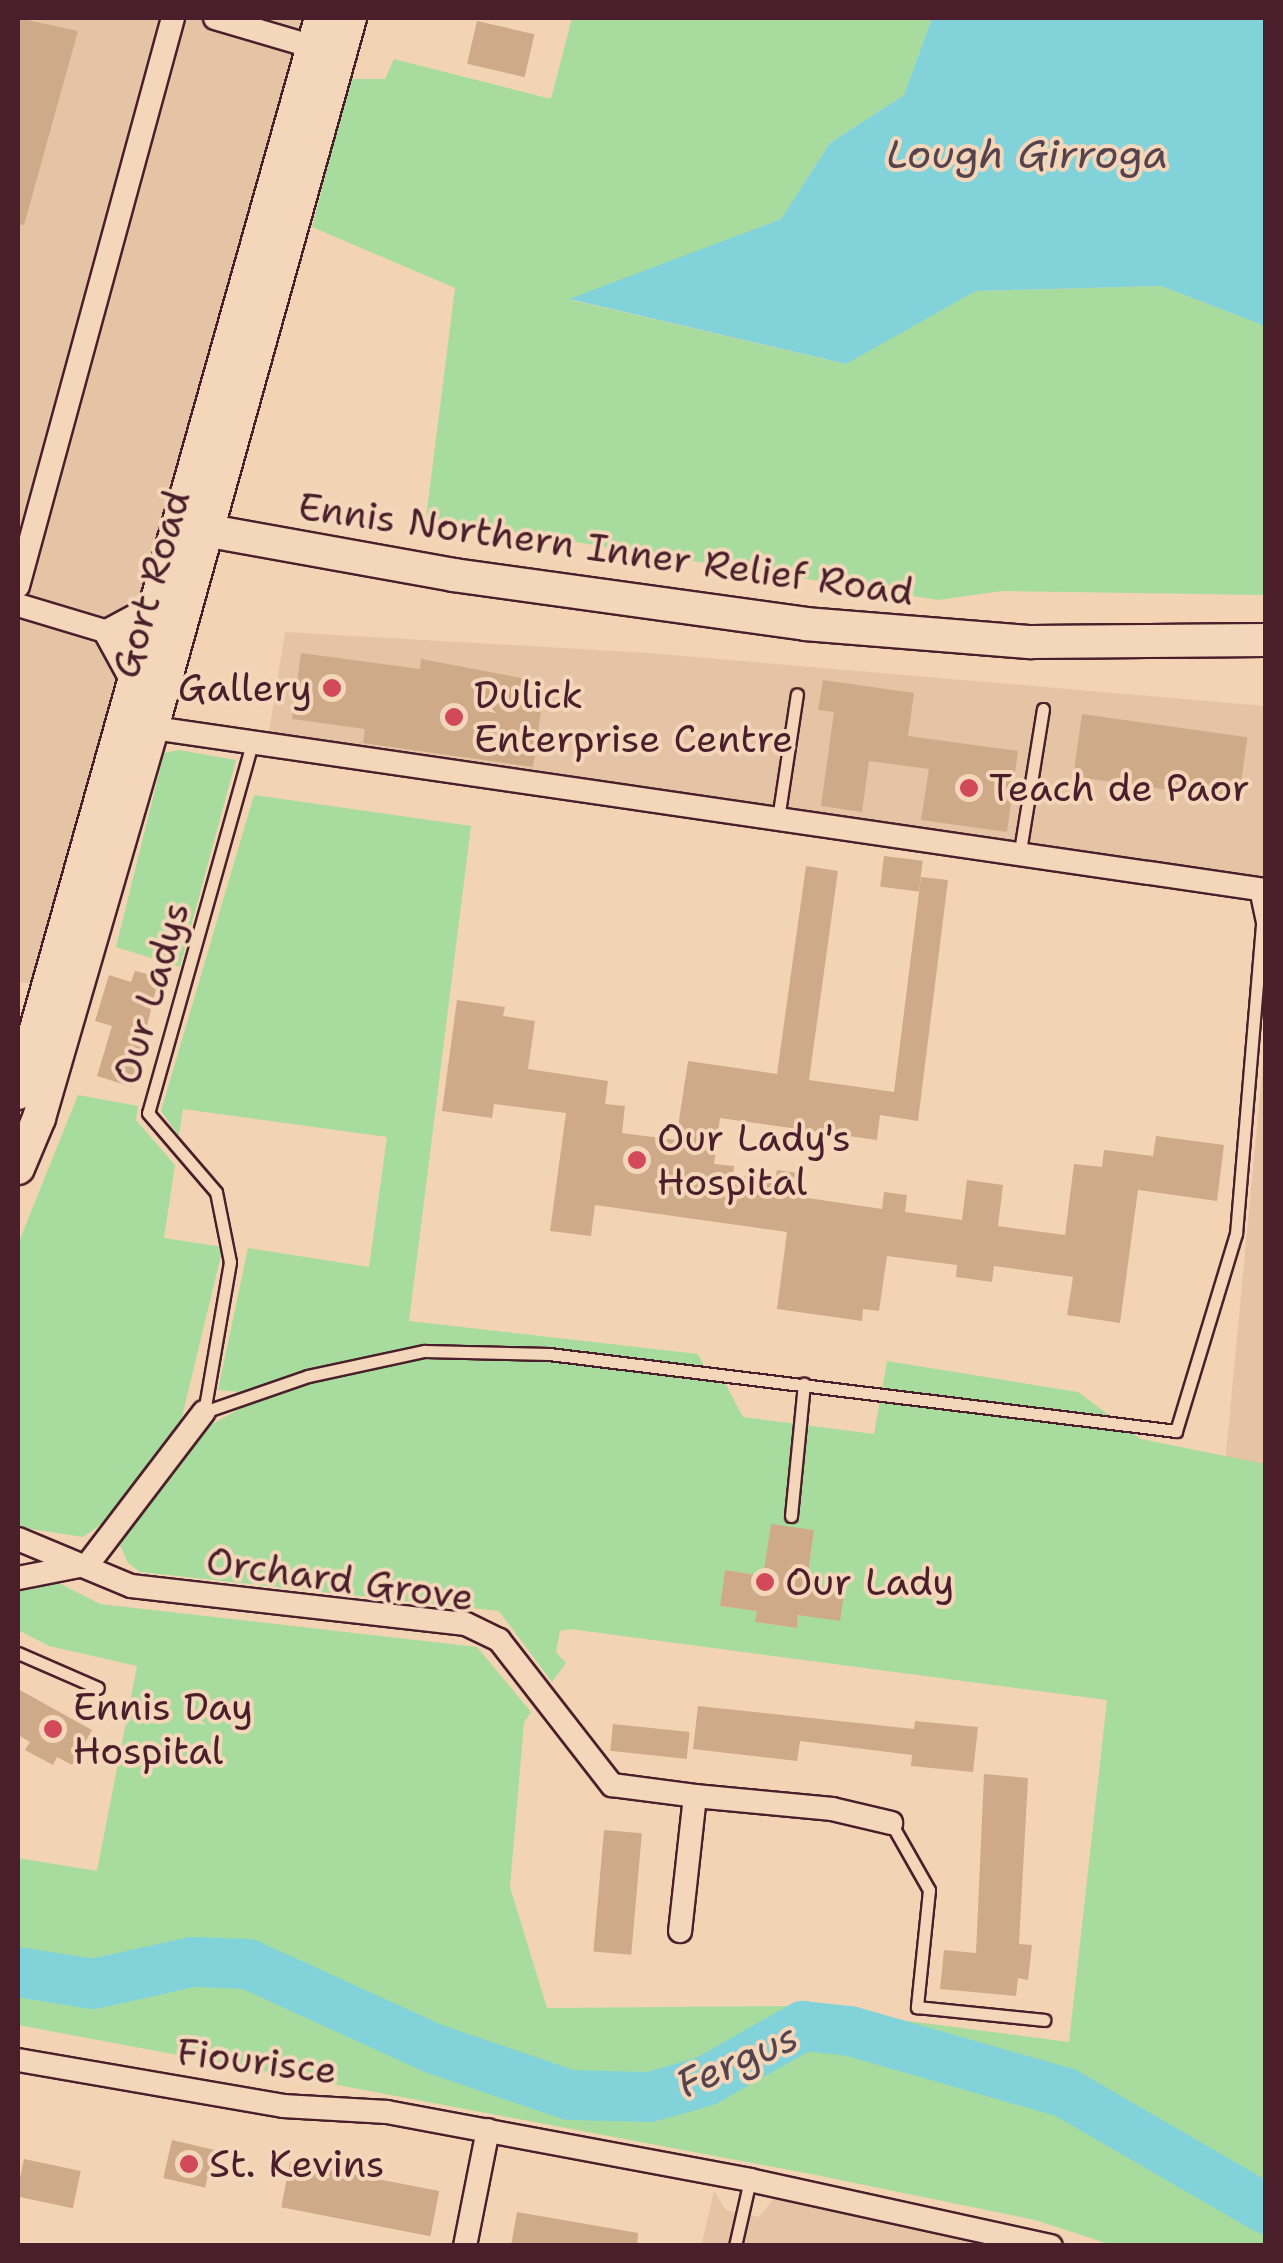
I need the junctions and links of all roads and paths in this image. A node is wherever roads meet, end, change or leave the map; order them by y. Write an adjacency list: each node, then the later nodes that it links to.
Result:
1 (173, 18): 6 (street)
2 (215, 18): 4 (street)
3 (350, 18): 4 (main road, Gort Road)
4 (324, 40): 5 (main road, Gort Road)
5 (192, 528): 8 (main road, Gort Road); 10 (main road, Ennis Northern Inner Relief Road); 11 (main road, Gort Road)
6 (18, 586)
7 (18, 605): 9 (street)
8 (155, 605): 9 (street); 11 (main road, Gort Road)
9 (105, 632): 11 (street); 12 (street)
10 (1266, 640)
11 (158, 648): 12 (main road, Gort Road); 15 (main road, Gort Road)
12 (133, 683): 15 (main road, Gort Road)
13 (798, 694): 17 (lane)
14 (1043, 709): 18 (lane)
15 (137, 726): 16 (street); 20 (main road, Gort Road); 21 (main road, Gort Road)
16 (251, 746): 17 (street); 23 (lane, Our Ladys)
17 (777, 823): 18 (street)
18 (1019, 858): 19 (street)
19 (1260, 889): 22 (lane)
20 (18, 1093)
21 (18, 1168)
22 (804, 1384): 23 (lane); 24 (lane)
23 (204, 1412): 26 (street)
24 (791, 1516)
25 (18, 1539): 26 (street, Orchard Grove)
26 (88, 1564): 27 (street); 30 (street, Orchard Grove)
27 (18, 1578)
28 (18, 1652): 29 (lane)
29 (98, 1688)
30 (695, 1796): 31 (street, Orchard Grove); 32 (street)
31 (892, 1823): 33 (lane, Orchard Grove)
32 (680, 1931)
33 (1044, 2020)
34 (18, 2060): 35 (street, Fiourisce)
35 (488, 2130): 36 (street, Fiourisce); 37 (street)
36 (750, 2180): 38 (lane); 39 (street, Fiourisce)
37 (464, 2246)
38 (735, 2246)
39 (1051, 2246)

